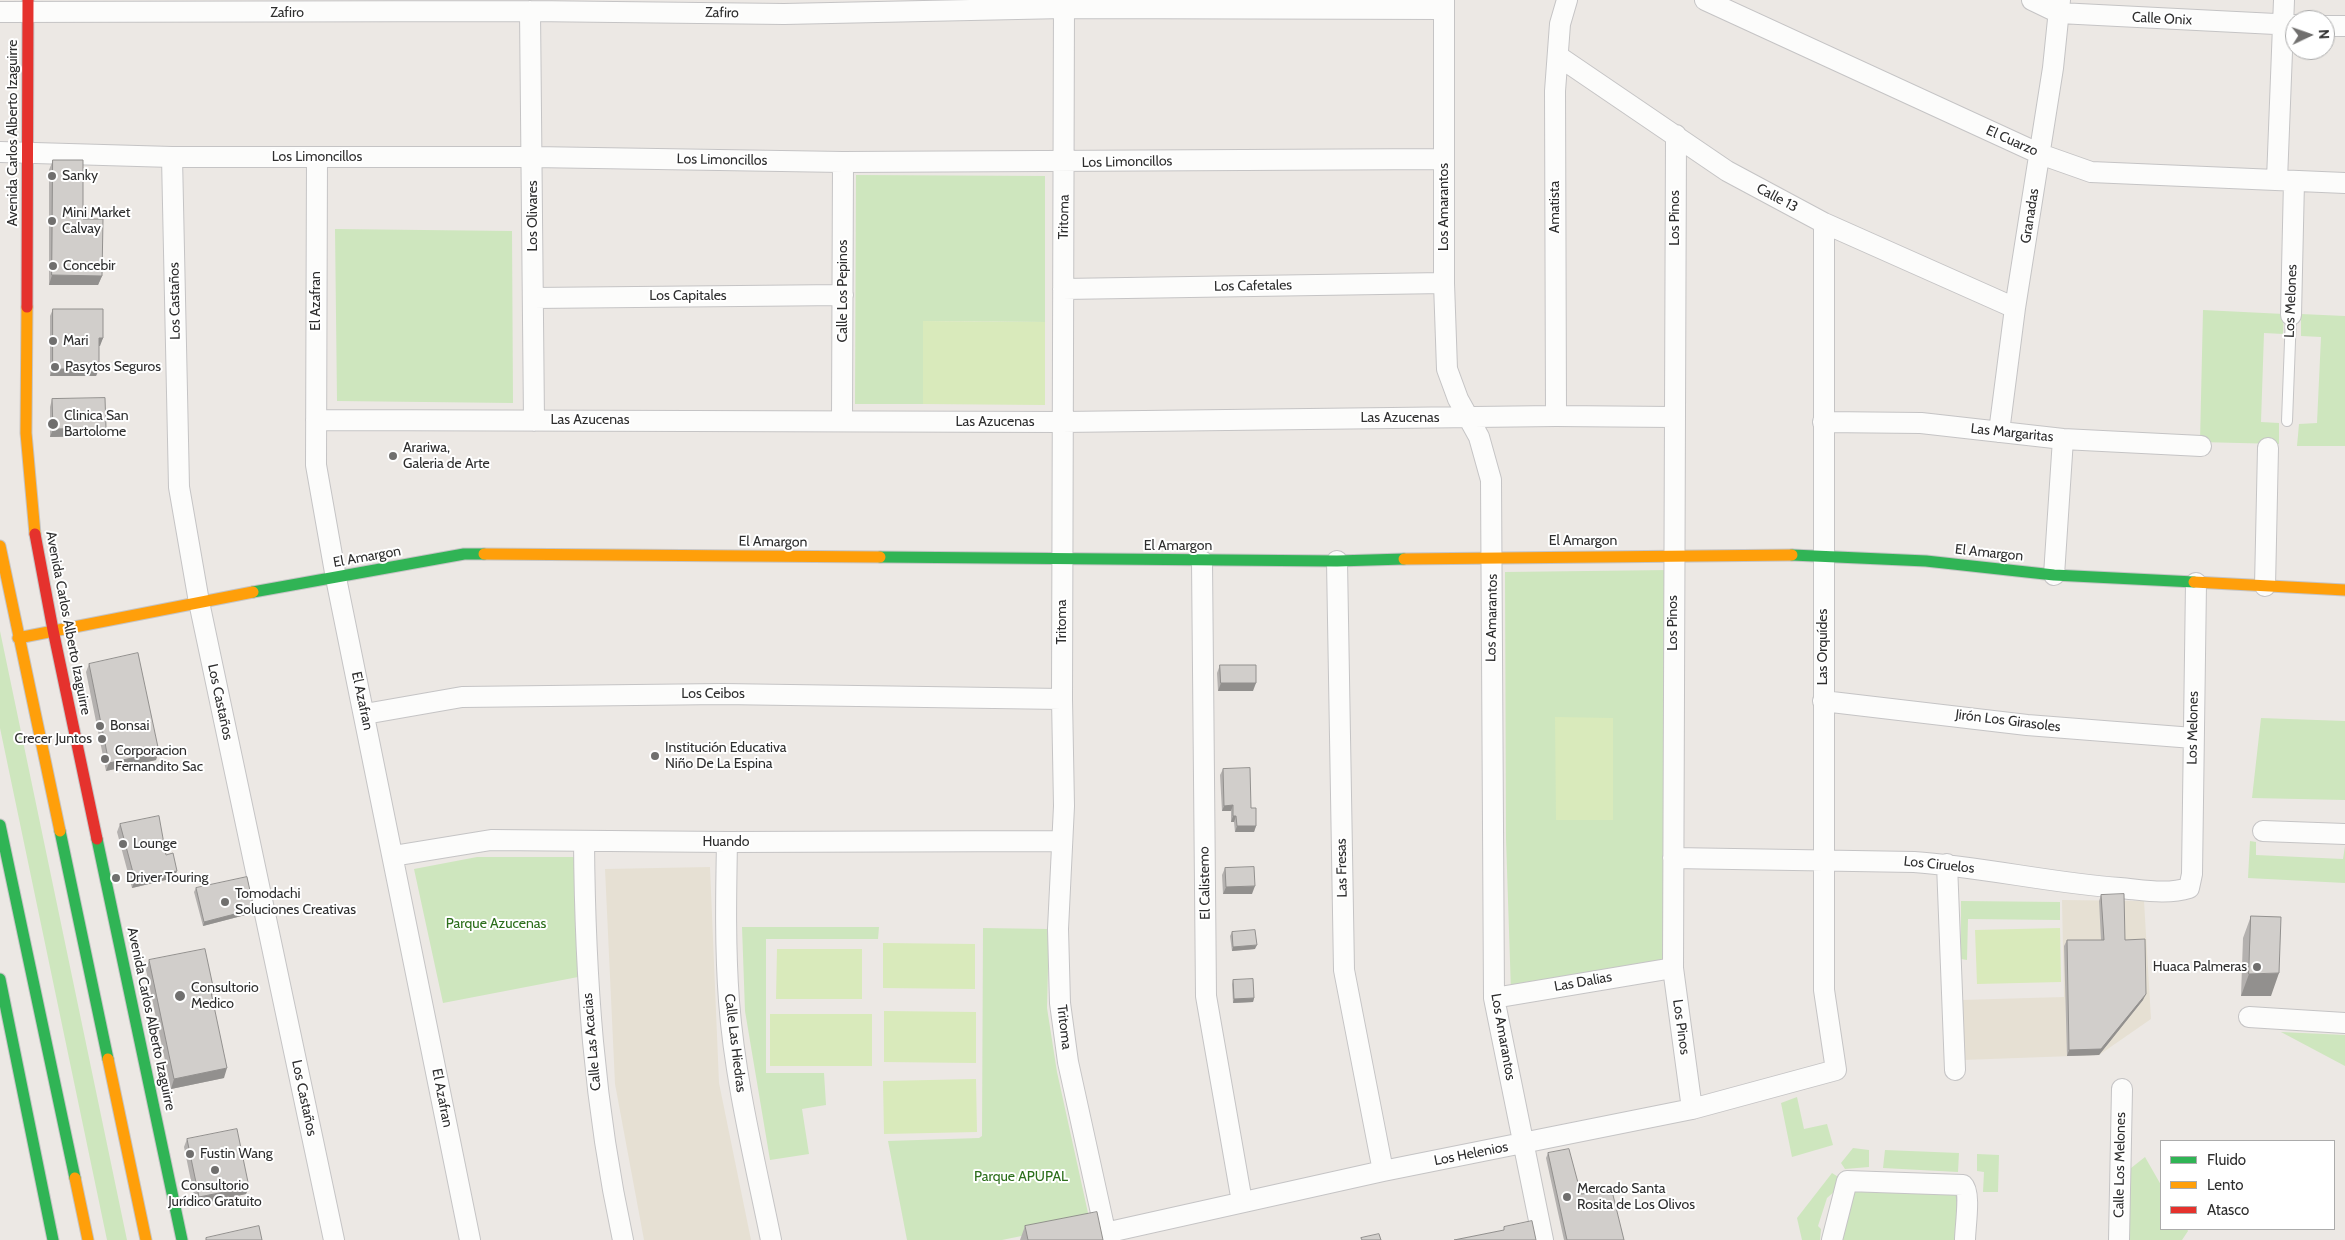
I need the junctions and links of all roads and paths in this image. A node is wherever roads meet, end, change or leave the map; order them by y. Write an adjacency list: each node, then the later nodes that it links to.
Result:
1 (1567, 0): 14 (street, Amatista)
2 (1705, 0): 19 (street, El Cuarzo)
3 (2032, 0): 10 (street, Calle Onix)
4 (1064, 4): 5 (street, Zafiro); 9 (street, Zafiro); 25 (street, Tritoma)
5 (1193, 4): 6 (street, Zafiro)
6 (1444, 5): 23 (street, Los Amarantos)
7 (28, 6): 8 (street, Zafiro); 12 (street, Zafiro); 18 (street, Avenida Carlos Alberto Izaguirre)
8 (181, 7): 11 (street, Zafiro)
9 (784, 7): 11 (street, Zafiro)
10 (2059, 7): 13 (street, Calle Onix); 19 (street, Granadas)
11 (530, 11): 22 (street, Los Olivares)
12 (0, 12)
13 (2285, 25)
14 (1558, 56): 16 (street, Calle 13); 35 (street, Amatista)
15 (2288, 60): 26 (street, Los Melones)
16 (1676, 135): 28 (street, Calle 13); 36 (street, Los Pinos)
17 (0, 152): 18 (street, Los Limoncillos)
18 (28, 152): 20 (street, Los Limoncillos); 61 (street, Avenida Carlos Alberto Izaguirre)
19 (2040, 154): 26 (street, El Cuarzo); 33 (street, Granadas)
20 (172, 157): 21 (street, Los Limoncillos); 60 (street, Los Castaños)
21 (317, 157): 22 (street, Los Limoncillos); 38 (street, El Azafran)
22 (533, 157): 24 (street, Los Limoncillos); 32 (street, Los Olivares)
23 (1444, 159): 25 (street, Los Limoncillos); 29 (street, Los Amarantos)
24 (843, 162): 25 (street, Los Limoncillos); 31 (street, Calle Los Pepinos)
25 (1064, 162): 30 (street, Tritoma)
26 (2285, 181): 27 (street, El Cuarzo); 34 (street, Los Melones)
27 (2345, 183)
28 (1824, 223): 33 (street, Calle 13); 43 (street, Las Orquídes)
29 (1444, 283): 30 (street, Los Cafetales); 37 (street, Los Amarantos)
30 (1063, 289): 42 (street, Tritoma)
31 (843, 295): 32 (street, Los Capitales); 40 (street, Calle Los Pepinos)
32 (533, 298): 39 (street, Los Olivares)
33 (2015, 308): 44 (street, Granadas)
34 (2291, 315): 41 (lane, Los Melones)
35 (1556, 416): 36 (street, Las Azucenas); 37 (street, Las Azucenas)
36 (1673, 417): 50 (street, Los Pinos)
37 (1469, 418): 42 (street, Las Azucenas); 51 (street, Los Amarantos)
38 (316, 420): 39 (street, Las Azucenas); 56 (street, El Azafran)
39 (534, 421): 40 (street, Las Azucenas)
40 (842, 421): 42 (street, Las Azucenas)
41 (2287, 421)
42 (1062, 422): 52 (street, Tritoma)
43 (1824, 422): 44 (street, Las Margaritas); 49 (street, Las Orquídes)
44 (2000, 432): 45 (street, Las Margaritas)
45 (2063, 439): 46 (street, Las Margaritas); 55 (street)
46 (2201, 446)
47 (2268, 448): 58 (street)
48 (0, 546): 62 (street)
49 (1823, 555): 50 (street, El Amargon); 55 (street, El Amargon); 64 (street, Las Orquídes)
50 (1673, 556): 51 (street, El Amargon); 74 (street, Los Pinos)
51 (1492, 557): 54 (street, El Amargon); 80 (street, Los Amarantos)
52 (1062, 560): 53 (street, El Amargon); 56 (street, El Amargon); 63 (street, Tritoma)
53 (1202, 561): 54 (street, El Amargon); 89 (street, El Calistemo)
54 (1338, 561): 88 (street, Las Fresas)
55 (2054, 575): 57 (street, El Amargon)
56 (336, 578): 60 (street, El Amargon); 65 (street, El Azafran)
57 (2196, 583): 58 (street, El Amargon); 66 (street, Los Melones)
58 (2265, 586): 59 (street, El Amargon)
59 (2345, 590)
60 (199, 602): 61 (street, El Amargon); 95 (street, Los Castaños)
61 (53, 630): 62 (street, El Amargon); 94 (street, Avenida Carlos Alberto Izaguirre)
62 (18, 638): 93 (street)
63 (1062, 699): 65 (street, Los Ceibos); 71 (street, Tritoma)
64 (1823, 701): 66 (street, Jirón Los Girasoles); 75 (street, Las Orquídes)
65 (365, 714): 73 (street, El Azafran)
66 (2193, 738): 77 (street, Los Melones)
67 (0, 825): 92 (street)
68 (2262, 831): 69 (street)
69 (2345, 834)
70 (584, 841): 72 (street, Huando); 73 (street, Huando); 97 (street, Calle Las Acacias)
71 (1061, 841): 72 (street, Huando); 90 (street, Tritoma)
72 (727, 842): 98 (street, Calle Las Hiedras)
73 (394, 856): 96 (street, El Azafran)
74 (1673, 858): 75 (street, Los Ciruelos); 78 (street, Los Pinos)
75 (1822, 859): 76 (street, Los Ciruelos); 83 (street, Las Orquídes)
76 (1948, 864): 77 (street, Los Ciruelos); 84 (street)
77 (2192, 874)
78 (1673, 968): 80 (street, Las Dalias); 86 (street, Los Pinos)
79 (0, 979): 91 (street)
80 (1494, 998): 87 (street, Los Amarantos)
81 (2249, 1017): 82 (street)
82 (2345, 1023)
83 (1836, 1070): 86 (street, Los Helenios)
84 (1955, 1070)
85 (2122, 1089): 102 (street, Calle Los Melones)
86 (1692, 1109): 87 (street, Los Helenios)
87 (1523, 1144): 88 (street, Los Helenios); 99 (street, Los Amarantos)
88 (1383, 1171): 89 (street, Los Helenios)
89 (1242, 1202): 90 (street, Los Helenios)
90 (1106, 1236)
91 (53, 1240)
92 (88, 1240)
93 (146, 1240)
94 (182, 1240)
95 (334, 1240)
96 (470, 1240)
97 (623, 1240)
98 (771, 1240)
99 (1543, 1240)
100 (1832, 1240): 101 (street)
101 (1965, 1240)
102 (2119, 1240)

